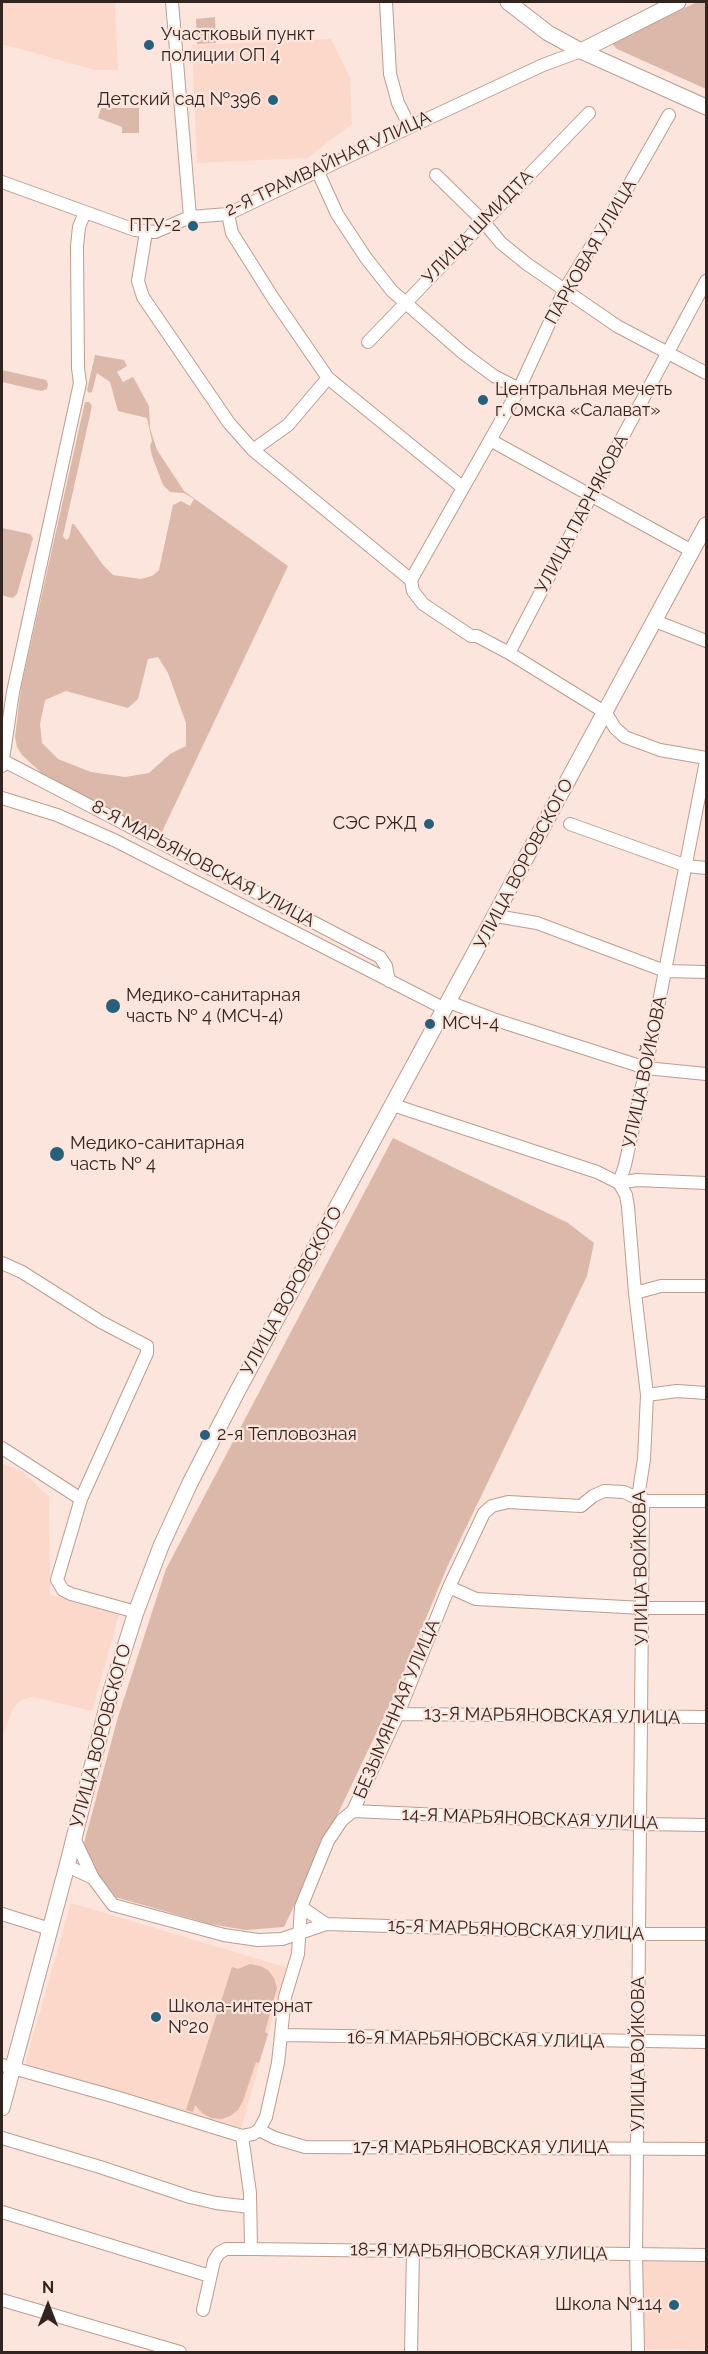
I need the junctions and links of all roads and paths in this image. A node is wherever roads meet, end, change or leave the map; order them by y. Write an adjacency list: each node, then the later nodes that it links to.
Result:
1 (172, 2): 15 (street)
2 (386, 2): 9 (street)
3 (508, 2): 5 (main road)
4 (678, 2): 5 (main road)
5 (581, 51): 6 (main road); 9 (street, 2-Я ТРАМВАЙНАЯ УЛИЦА)
6 (706, 107)
7 (589, 113): 16 (street, УЛИЦА ШМИДТА)
8 (669, 115): 19 (street, ПАРКОВАЯ УЛИЦА)
9 (410, 127): 10 (street, 2-Я ТРАМВАЙНАЯ УЛИЦА)
10 (318, 172): 14 (street, 2-Я ТРАМВАЙНАЯ УЛИЦА); 20 (street)
11 (436, 175): 16 (street)
12 (2, 182): 13 (street)
13 (85, 212): 17 (street); 37 (street)
14 (228, 214): 15 (street, 2-Я ТРАМВАЙНАЯ УЛИЦА); 24 (street)
15 (190, 218): 17 (street, 2-Я ТРАМВАЙНАЯ УЛИЦА)
16 (483, 221): 19 (street); 20 (street, УЛИЦА ШМИДТА)
17 (146, 232): 27 (street)
18 (706, 281): 22 (street, УЛИЦА ПАРНЯКОВА)
19 (565, 289): 22 (street); 25 (street, ПАРКОВАЯ УЛИЦА)
20 (405, 303): 21 (street, УЛИЦА ШМИДТА); 25 (street)
21 (368, 342)
22 (668, 353): 23 (street); 29 (street, УЛИЦА ПАРНЯКОВА)
23 (706, 373)
24 (328, 378): 27 (street); 28 (street)
25 (519, 389): 26 (street, ПАРКОВАЯ УЛИЦА)
26 (490, 440): 28 (street, ПАРКОВАЯ УЛИЦА); 29 (street)
27 (253, 450): 32 (street)
28 (462, 487): 32 (street, ПАРКОВАЯ УЛИЦА)
29 (591, 496): 31 (street); 35 (street, УЛИЦА ПАРНЯКОВА)
30 (706, 525): 31 (main road, УЛИЦА ВОРОВСКОГО)
31 (692, 551): 33 (main road, УЛИЦА ВОРОВСКОГО)
32 (411, 580): 35 (street)
33 (655, 621): 34 (street); 36 (main road, УЛИЦА ВОРОВСКОГО)
34 (706, 641)
35 (509, 653): 36 (street)
36 (606, 713): 38 (street); 44 (main road, УЛИЦА ВОРОВСКОГО)
37 (4, 733): 39 (street)
38 (706, 759): 42 (street, УЛИЦА ВОЙКОВА)
39 (2, 763): 47 (street, 8-Я МАРЬЯНОВСКАЯ УЛИЦА)
40 (2, 798): 47 (street, 8-Я МАРЬЯНОВСКАЯ УЛИЦА)
41 (570, 824): 42 (street)
42 (687, 866): 43 (street); 45 (street, УЛИЦА ВОЙКОВА)
43 (706, 868)
44 (496, 916): 45 (street); 48 (main road, УЛИЦА ВОРОВСКОГО)
45 (665, 971): 46 (street); 49 (street, УЛИЦА ВОЙКОВА)
46 (706, 972)
47 (389, 981): 48 (street, 8-Я МАРЬЯНОВСКАЯ УЛИЦА)
48 (447, 1005): 49 (street, 8-Я МАРЬЯНОВСКАЯ УЛИЦА); 51 (main road, УЛИЦА ВОРОВСКОГО)
49 (646, 1068): 50 (street, 8-Я МАРЬЯНОВСКАЯ УЛИЦА); 52 (street, УЛИЦА ВОЙКОВА)
50 (706, 1074)
51 (393, 1104): 52 (street); 68 (main road, УЛИЦА ВОРОВСКОГО)
52 (619, 1183): 53 (street); 56 (street, УЛИЦА ВОЙКОВА)
53 (706, 1183)
54 (2, 1263): 62 (street)
55 (706, 1286): 56 (street)
56 (635, 1293): 58 (street, УЛИЦА ВОЙКОВА)
57 (706, 1393): 58 (street)
58 (647, 1395): 60 (street, УЛИЦА ВОЙКОВА)
59 (2, 1448): 62 (street)
60 (639, 1483): 61 (street); 63 (street, УЛИЦА ВОЙКОВА)
61 (624, 1492): 63 (street); 65 (street, БЕЗЫМЯННАЯ УЛИЦА)
62 (81, 1499): 68 (street)
63 (644, 1501): 64 (street); 66 (street, УЛИЦА ВОЙКОВА)
64 (706, 1501)
65 (449, 1587): 66 (street); 69 (street, БЕЗЫМЯННАЯ УЛИЦА)
66 (643, 1608): 67 (street); 71 (street, УЛИЦА ВОЙКОВА)
67 (706, 1608)
68 (136, 1612): 75 (main road, УЛИЦА ВОРОВСКОГО)
69 (398, 1714): 71 (street, 13-Я МАРЬЯНОВСКАЯ УЛИЦА); 72 (street, БЕЗЫМЯННАЯ УЛИЦА)
70 (706, 1717): 71 (street, 13-Я МАРЬЯНОВСКАЯ УЛИЦА)
71 (642, 1718): 73 (street, УЛИЦА ВОЙКОВА)
72 (353, 1811): 73 (street, 14-Я МАРЬЯНОВСКАЯ УЛИЦА); 78 (street, БЕЗЫМЯННАЯ УЛИЦА)
73 (641, 1824): 74 (street, 14-Я МАРЬЯНОВСКАЯ УЛИЦА); 83 (street, УЛИЦА ВОЙКОВА)
74 (706, 1825)
75 (74, 1838): 76 (main road, УЛИЦА ВОРОВСКОГО); 77 (street, 15-Я МАРЬЯНОВСКАЯ УЛИЦА)
76 (67, 1866): 77 (street); 81 (main road, УЛИЦА ВОРОВСКОГО)
77 (93, 1878): 82 (street, 15-Я МАРЬЯНОВСКАЯ УЛИЦА)
78 (301, 1907): 80 (street); 82 (street, БЕЗЫМЯННАЯ УЛИЦА)
79 (2, 1914): 81 (street)
80 (326, 1924): 82 (street, 15-Я МАРЬЯНОВСКАЯ УЛИЦА); 83 (street, 15-Я МАРЬЯНОВСКАЯ УЛИЦА)
81 (50, 1929): 88 (main road, УЛИЦА ВОРОВСКОГО)
82 (300, 1934): 85 (street, БЕЗЫМЯННАЯ УЛИЦА)
83 (639, 1934): 84 (street, 15-Я МАРЬЯНОВСКАЯ УЛИЦА); 87 (street, УЛИЦА ВОЙКОВА)
84 (706, 1934)
85 (282, 2035): 87 (street, 16-Я МАРЬЯНОВСКАЯ УЛИЦА); 90 (street, БЕЗЫМЯННАЯ УЛИЦА)
86 (706, 2042): 87 (street, 16-Я МАРЬЯНОВСКАЯ УЛИЦА)
87 (640, 2043): 93 (street, УЛИЦА ВОЙКОВА)
88 (7, 2066): 89 (main road, УЛИЦА ВОРОВСКОГО); 91 (street)
89 (2, 2108)
90 (259, 2130): 91 (street); 93 (street, 17-Я МАРЬЯНОВСКАЯ УЛИЦА)
91 (242, 2136): 95 (street)
92 (2, 2138): 95 (street)
93 (639, 2149): 94 (street, 17-Я МАРЬЯНОВСКАЯ УЛИЦА); 99 (street, УЛИЦА ВОЙКОВА)
94 (706, 2149)
95 (250, 2207): 97 (street)
96 (2, 2212): 101 (street)
97 (251, 2249): 98 (street, 18-Я МАРЬЯНОВСКАЯ УЛИЦА); 101 (street)
98 (413, 2251): 99 (street, 18-Я МАРЬЯНОВСКАЯ УЛИЦА); 105 (street)
99 (636, 2255): 100 (street, 18-Я МАРЬЯНОВСКАЯ УЛИЦА); 106 (street, УЛИЦА ВОЙКОВА)
100 (706, 2255)
101 (210, 2276): 103 (street)
102 (2, 2300): 104 (street)
103 (204, 2310)
104 (180, 2352)
105 (411, 2352)
106 (638, 2352)

